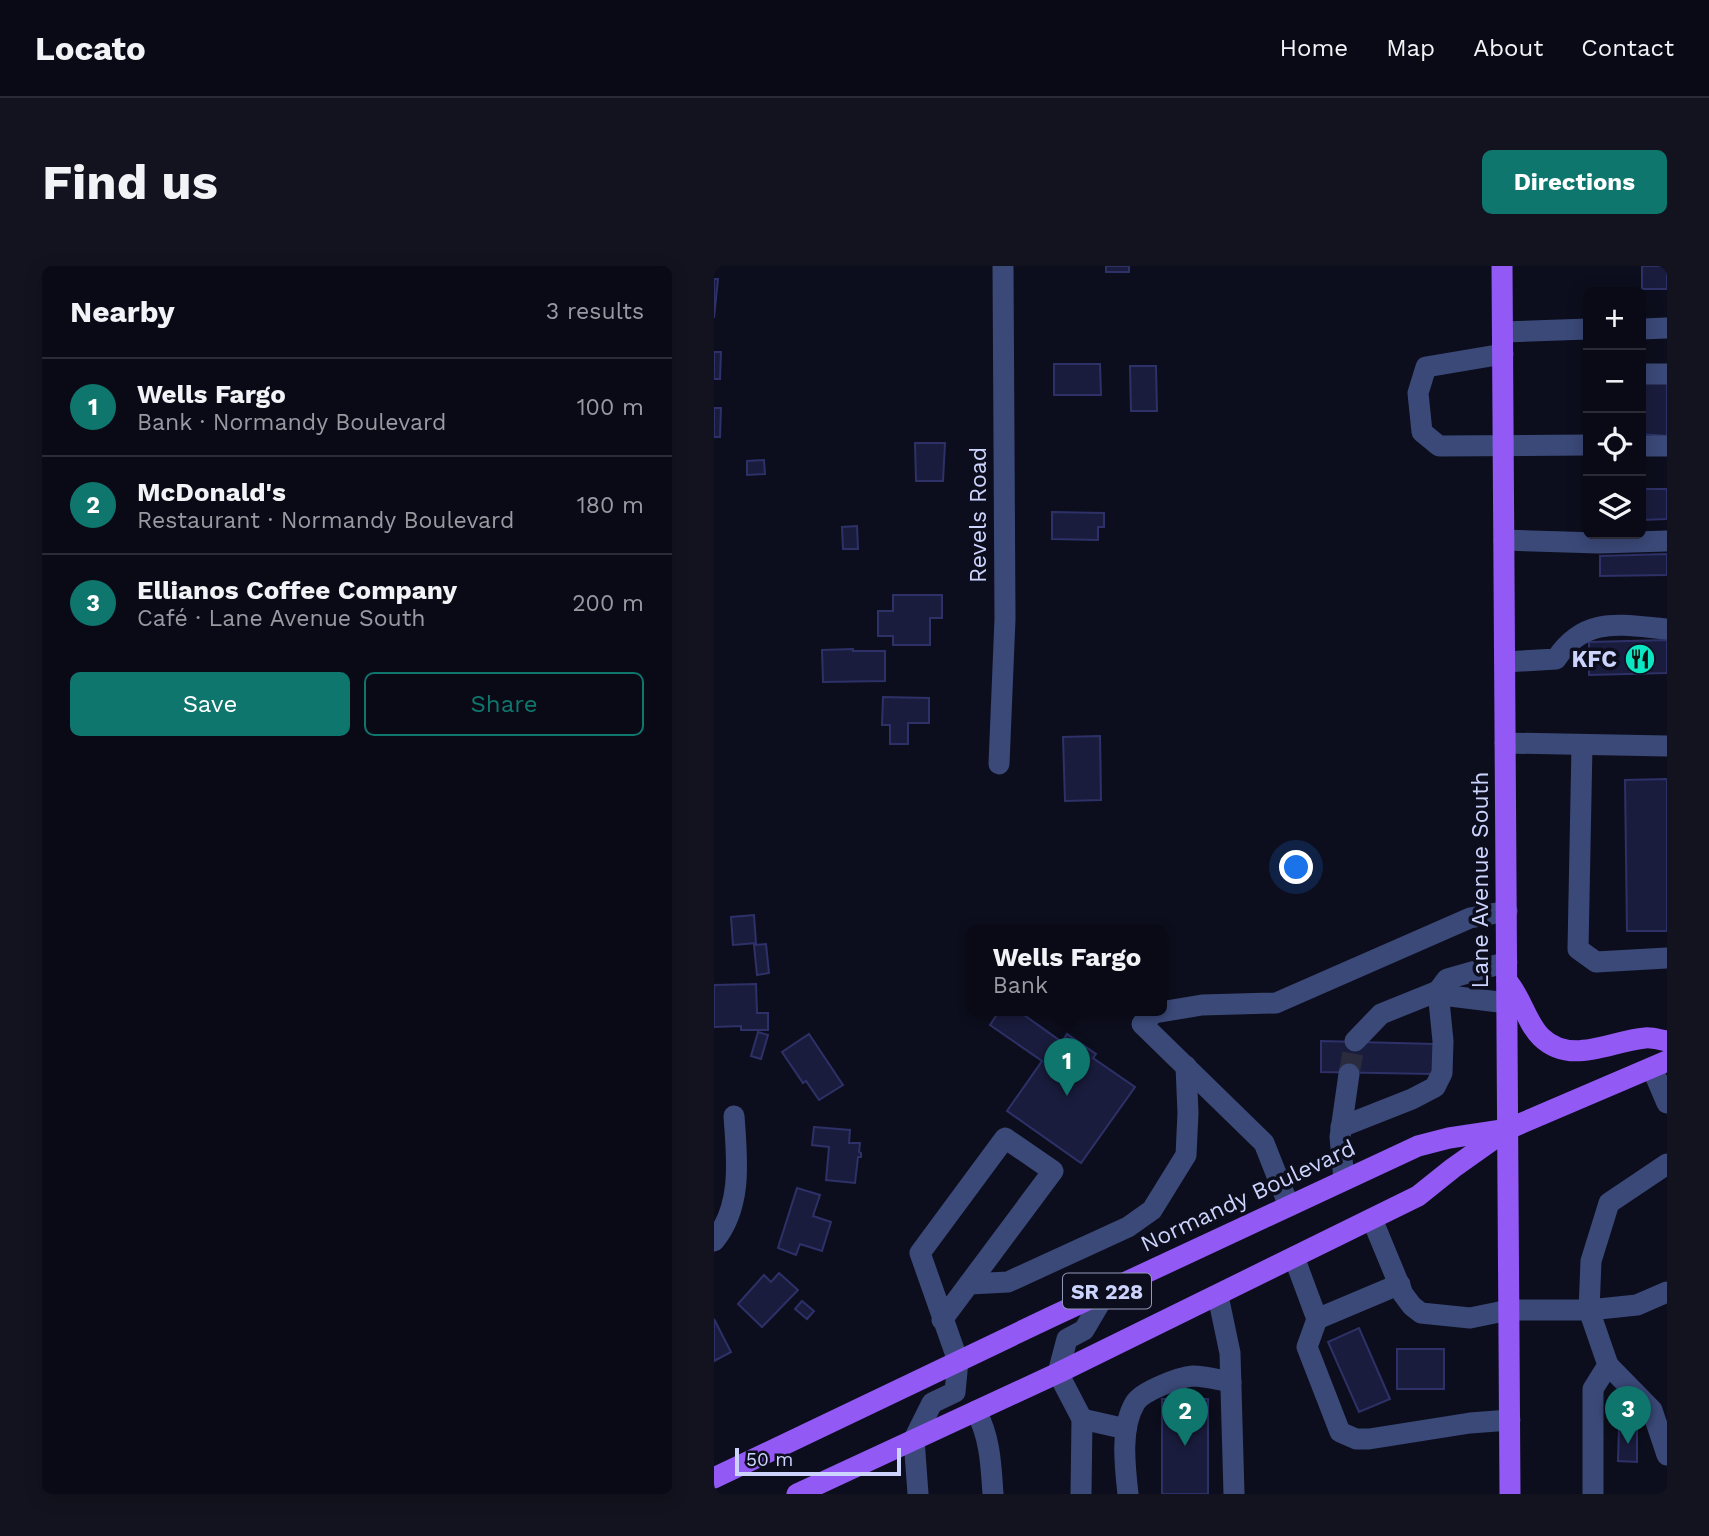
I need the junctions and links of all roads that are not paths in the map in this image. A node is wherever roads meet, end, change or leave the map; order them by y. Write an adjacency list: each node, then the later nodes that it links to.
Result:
1 (1003, 266): 21 (street, Revels Road)
2 (1502, 266): 6 (main road, Lane Avenue South)
3 (1667, 328): 5 (street)
4 (1583, 329): 6 (street)
5 (1646, 329)
6 (1503, 332): 7 (main road, Lane Avenue South)
7 (1503, 354): 11 (main road, Lane Avenue South); 11 (street)
8 (1646, 374): 9 (street)
9 (1667, 374)
10 (1583, 438): 11 (street)
11 (1503, 445): 14 (main road, Lane Avenue South)
12 (1646, 446): 13 (street)
13 (1667, 446)
14 (1504, 540): 15 (street); 17 (main road, Lane Avenue South)
15 (1667, 541)
16 (1667, 629): 17 (street)
17 (1505, 662): 18 (main road, Lane Avenue South)
18 (1505, 743): 19 (street); 22 (main road, Lane Avenue South)
19 (1582, 745): 20 (street); 23 (street)
20 (1667, 746)
21 (999, 764)
22 (1507, 911): 24 (main road, Lane Avenue South); 27 (street)
23 (1667, 958)
24 (1507, 971): 25 (street); 26 (main road, Lane Avenue South); 30 (main road)
25 (1438, 991): 26 (street); 29 (street); 36 (street)
26 (1507, 1003): 37 (main road, Lane Avenue South)
27 (1167, 1011)
28 (1151, 1016): 32 (street)
29 (1355, 1041)
30 (1667, 1041)
31 (1660, 1064): 34 (street); 37 (main road, Normandy Boulevard / SR 228)
32 (1186, 1066): 40 (street); 44 (street)
33 (1349, 1074): 36 (street)
34 (1667, 1103)
35 (734, 1116): 42 (street)
36 (1341, 1127): 39 (street)
37 (1508, 1129): 39 (main road, Normandy Boulevard / SR 228); 41 (main road, Normandy Boulevard / SR 228); 49 (main road, Lane Avenue South)
38 (1667, 1164): 50 (street)
39 (1344, 1180): 40 (main road, Normandy Boulevard / SR 228)
40 (1289, 1206): 46 (main road, Normandy Boulevard / SR 228)
41 (1372, 1219): 43 (main road, Normandy Boulevard / SR 228); 45 (street)
42 (714, 1241)
43 (1294, 1257): 48 (main road, Normandy Boulevard / SR 228); 51 (street)
44 (969, 1284): 52 (street); 52 (street)
45 (1400, 1284): 49 (street); 51 (street)
46 (1107, 1291): 53 (main road, Normandy Boulevard / SR 228); 55 (street)
47 (1667, 1292): 50 (street)
48 (1218, 1296): 55 (main road, Normandy Boulevard / SR 228); 56 (street)
49 (1509, 1310): 50 (street); 59 (main road, Lane Avenue South)
50 (1589, 1310): 54 (street)
51 (1317, 1319): 59 (street)
52 (942, 1320): 53 (street)
53 (958, 1362): 61 (street); 63 (main road, Normandy Boulevard / SR 228)
54 (1608, 1365): 62 (street); 72 (street)
55 (1058, 1373): 57 (main road, Normandy Boulevard / SR 228); 58 (street)
56 (1231, 1382): 60 (street); 70 (street)
57 (976, 1410): 61 (main road, Normandy Boulevard / SR 228); 67 (street)
58 (1082, 1419): 60 (street); 68 (street)
59 (1510, 1420): 71 (main road, Lane Avenue South)
60 (1126, 1429): 69 (street)
61 (914, 1439): 64 (main road, Normandy Boulevard / SR 228); 66 (street)
62 (1665, 1443)
63 (714, 1478)
64 (831, 1486): 65 (main road, Normandy Boulevard / SR 228)
65 (797, 1494)
66 (918, 1494)
67 (993, 1494)
68 (1082, 1494)
69 (1128, 1494)
70 (1234, 1494)
71 (1510, 1494)
72 (1593, 1494)

